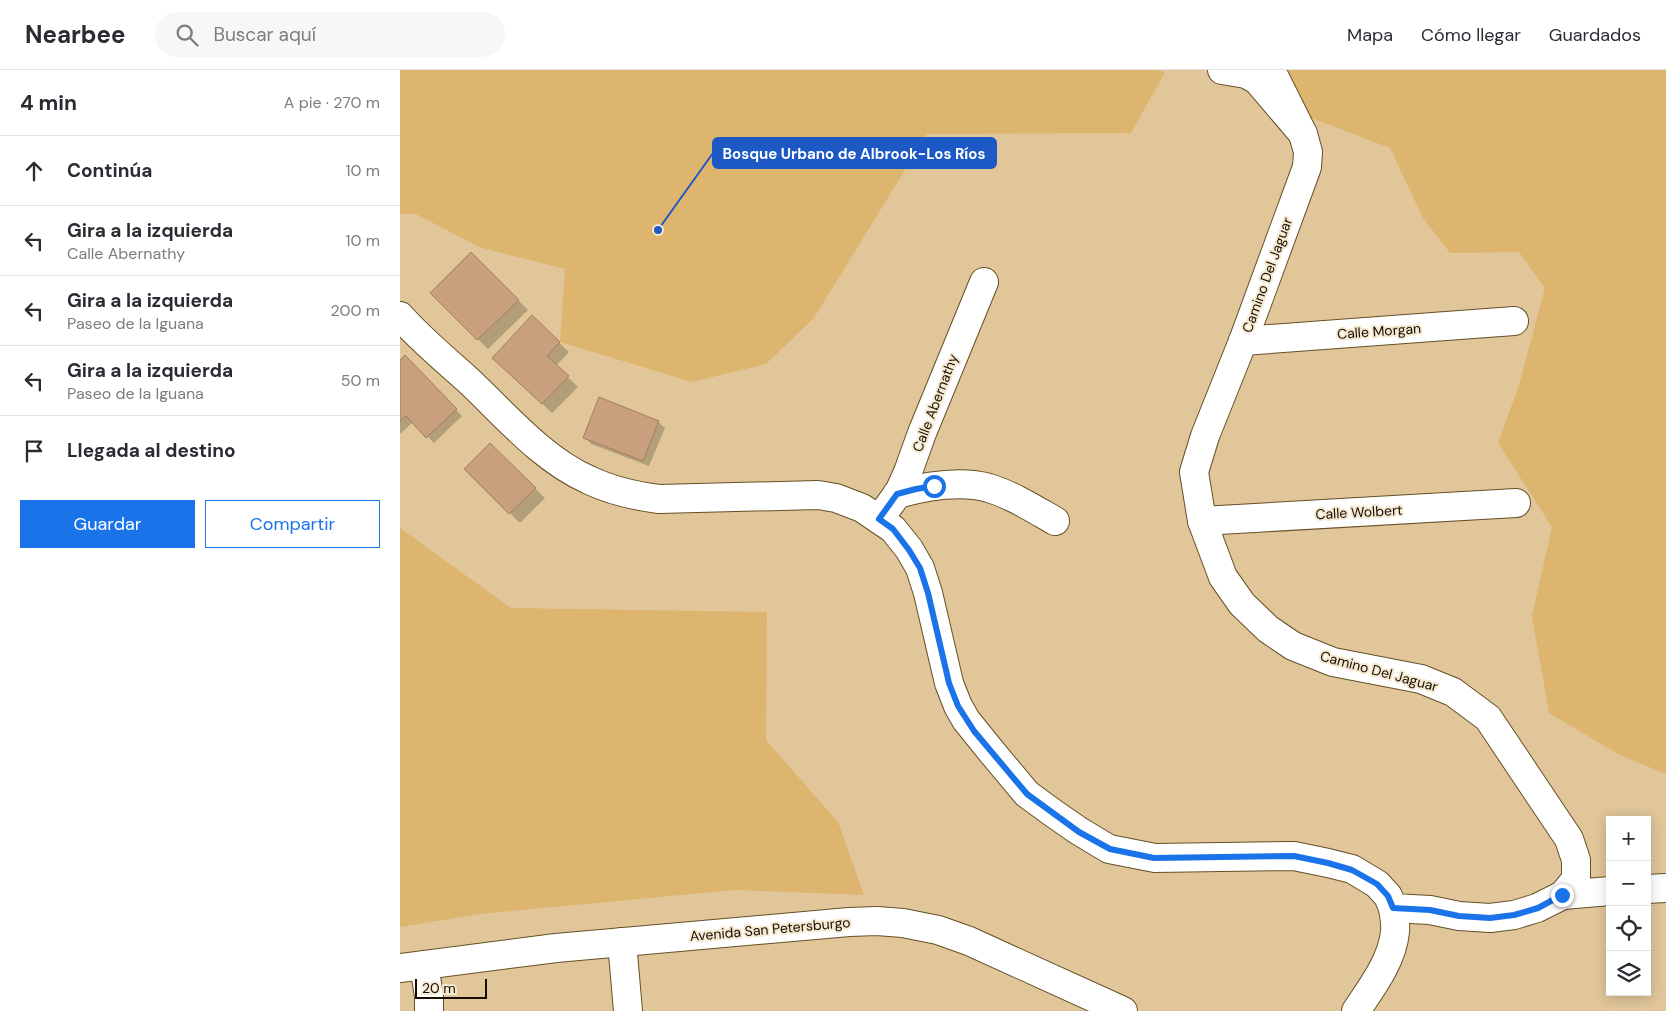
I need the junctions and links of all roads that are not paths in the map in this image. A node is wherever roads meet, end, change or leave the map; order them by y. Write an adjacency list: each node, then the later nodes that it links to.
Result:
1 (1222, 70): 3 (street, Camino Del Jaguar)
2 (1271, 70): 3 (street, Camino Del Jaguar)
3 (1303, 134): 7 (street, Camino Del Jaguar)
4 (984, 282): 8 (street, Calle Abernathy)
5 (400, 316): 10 (street)
6 (1514, 321): 7 (street, Calle Morgan)
7 (1243, 341): 12 (street, Camino Del Jaguar)
8 (897, 494): 10 (street, Calle Abernathy); 11 (street)
9 (1516, 502): 12 (street, Calle Wolbert)
10 (879, 519): 17 (street)
11 (1055, 521)
12 (1202, 521): 16 (street, Camino Del Jaguar)
13 (1666, 888): 14 (street)
14 (1651, 889)
15 (1606, 891): 16 (street)
16 (1562, 895): 17 (street)
17 (1393, 908): 23 (street)
18 (622, 942): 19 (street, Avenida San Petersburgo); 21 (street); 22 (street, Avenida San Petersburgo)
19 (412, 967): 20 (street)
20 (429, 1011)
21 (628, 1011)
22 (1124, 1011)
23 (1356, 1011)

